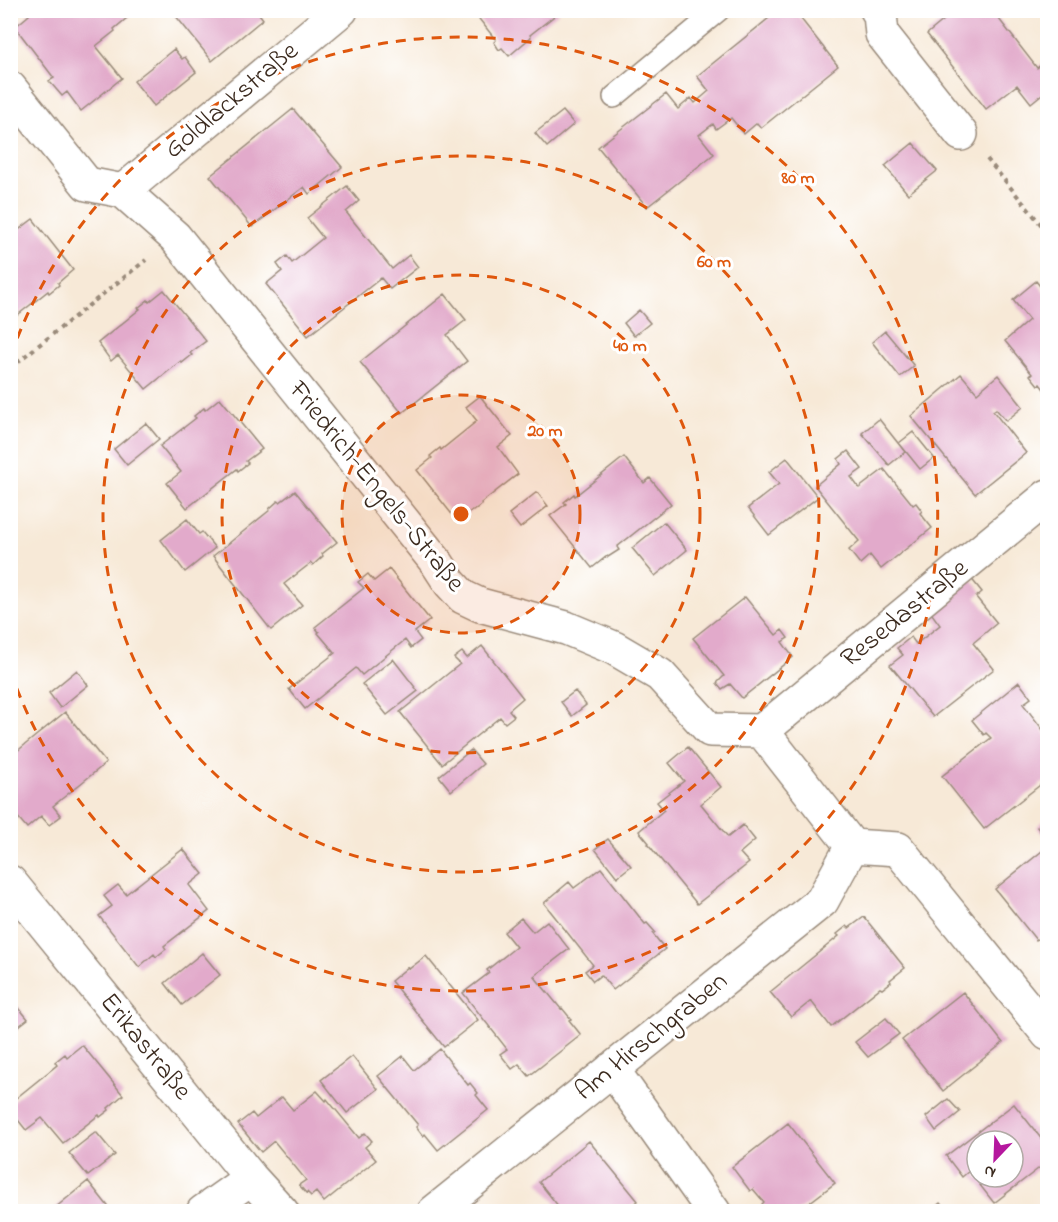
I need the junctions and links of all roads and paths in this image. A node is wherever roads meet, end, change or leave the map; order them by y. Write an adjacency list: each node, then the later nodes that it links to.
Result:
1 (342, 10): 7 (street, Goldlackstraße)
2 (719, 10): 5 (lane)
3 (877, 10): 6 (street)
4 (10, 88): 7 (street)
5 (614, 97)
6 (961, 134): 8 (path)
7 (123, 191): 9 (street, Friedrich-Engels-Straße)
8 (1047, 233)
9 (175, 237): 10 (path); 12 (street, Friedrich-Engels-Straße)
10 (10, 368)
11 (1047, 496): 12 (street, Resedastraße)
12 (762, 731): 13 (street)
13 (852, 846): 15 (street); 16 (street, Am Hirschgraben)
14 (10, 882): 17 (street, Erikastraße)
15 (1047, 1034)
16 (612, 1069): 20 (street, Am Hirschgraben); 21 (street)
17 (251, 1178): 18 (street); 19 (street, Erikastraße)
18 (203, 1212)
19 (282, 1212)
20 (434, 1212)
21 (714, 1212)

